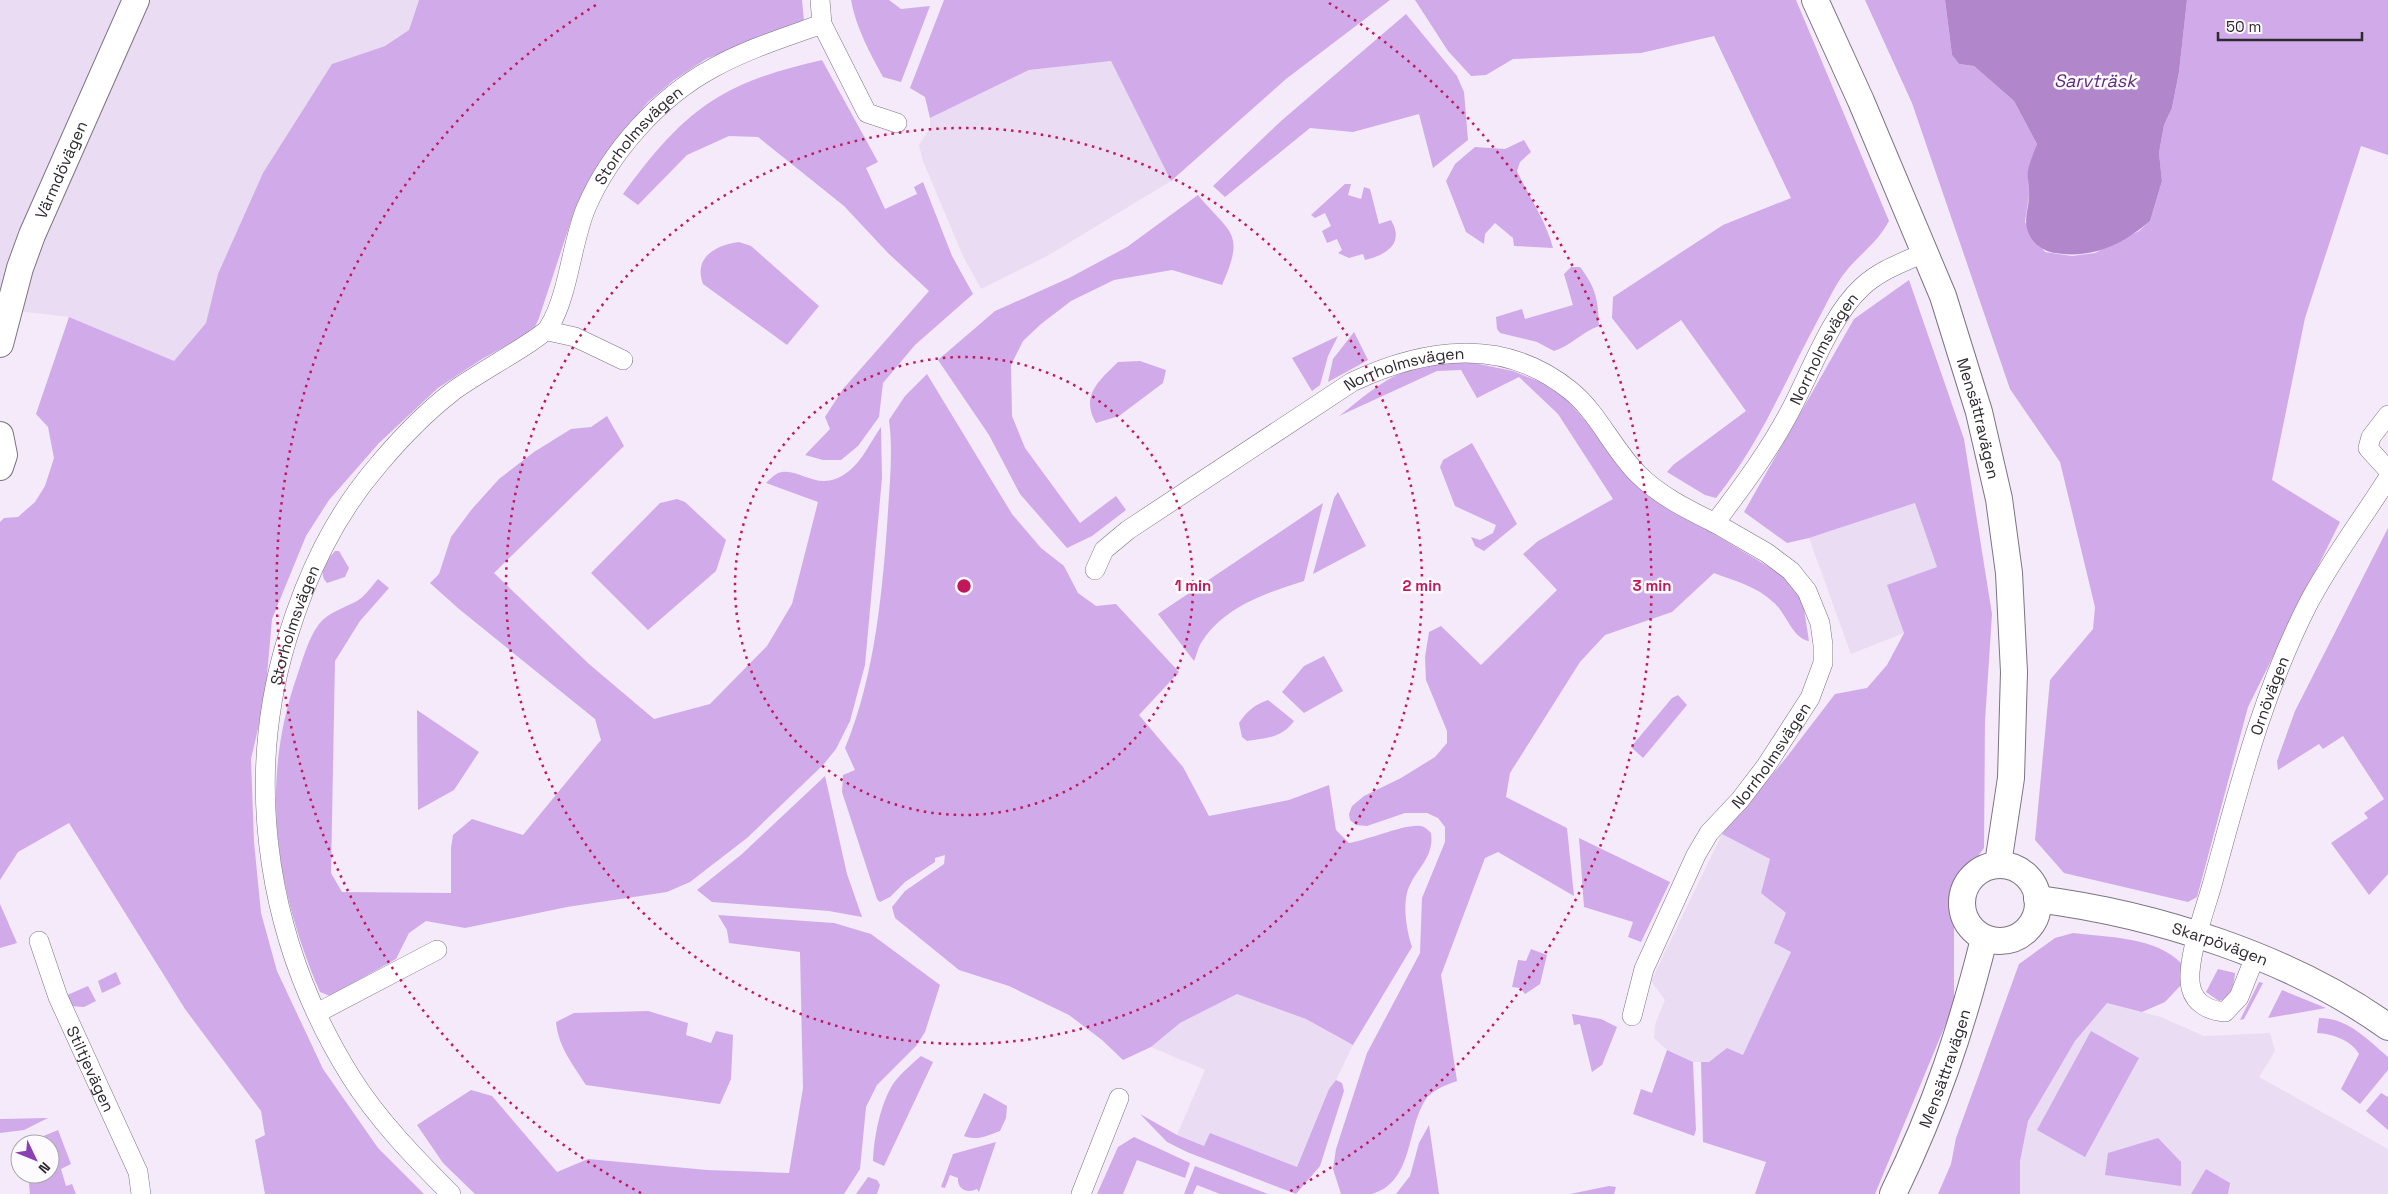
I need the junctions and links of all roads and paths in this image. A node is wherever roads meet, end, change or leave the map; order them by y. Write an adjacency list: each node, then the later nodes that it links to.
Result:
1 (136, 0): 8 (street, Värmdövägen)
2 (820, 0): 4 (street)
3 (1815, 0): 6 (street, Mensättravägen)
4 (822, 24): 5 (street); 7 (street, Storholmsvägen)
5 (897, 123)
6 (1926, 252): 15 (street, Norrholmsvägen); 17 (street, Mensättravägen)
7 (548, 331): 9 (street); 24 (street, Storholmsvägen)
8 (0, 344)
9 (623, 360)
10 (2388, 415): 13 (street)
11 (0, 435): 12 (street)
12 (0, 467)
13 (2388, 470)
14 (2388, 478): 19 (street, Ornövägen)
15 (1714, 522): 16 (street, Norrholmsvägen); 25 (street, Norrholmsvägen)
16 (1095, 570)
17 (1998, 864): 18 (street); 20 (street)
18 (2037, 898): 19 (street, Skarpövägen); 20 (street)
19 (2198, 934): 23 (street, Skarpövägen); 23 (street, Ornövägen)
20 (1984, 939): 31 (street, Mensättravägen)
21 (39, 941): 28 (street, Stiltjevägen)
22 (437, 950): 24 (street)
23 (2255, 957): 26 (street, Skarpövägen)
24 (317, 1013): 29 (street, Storholmsvägen)
25 (1632, 1016)
26 (2388, 1027)
27 (1119, 1098): 30 (street)
28 (141, 1194)
29 (451, 1194)
30 (1081, 1194)
31 (1893, 1194)

